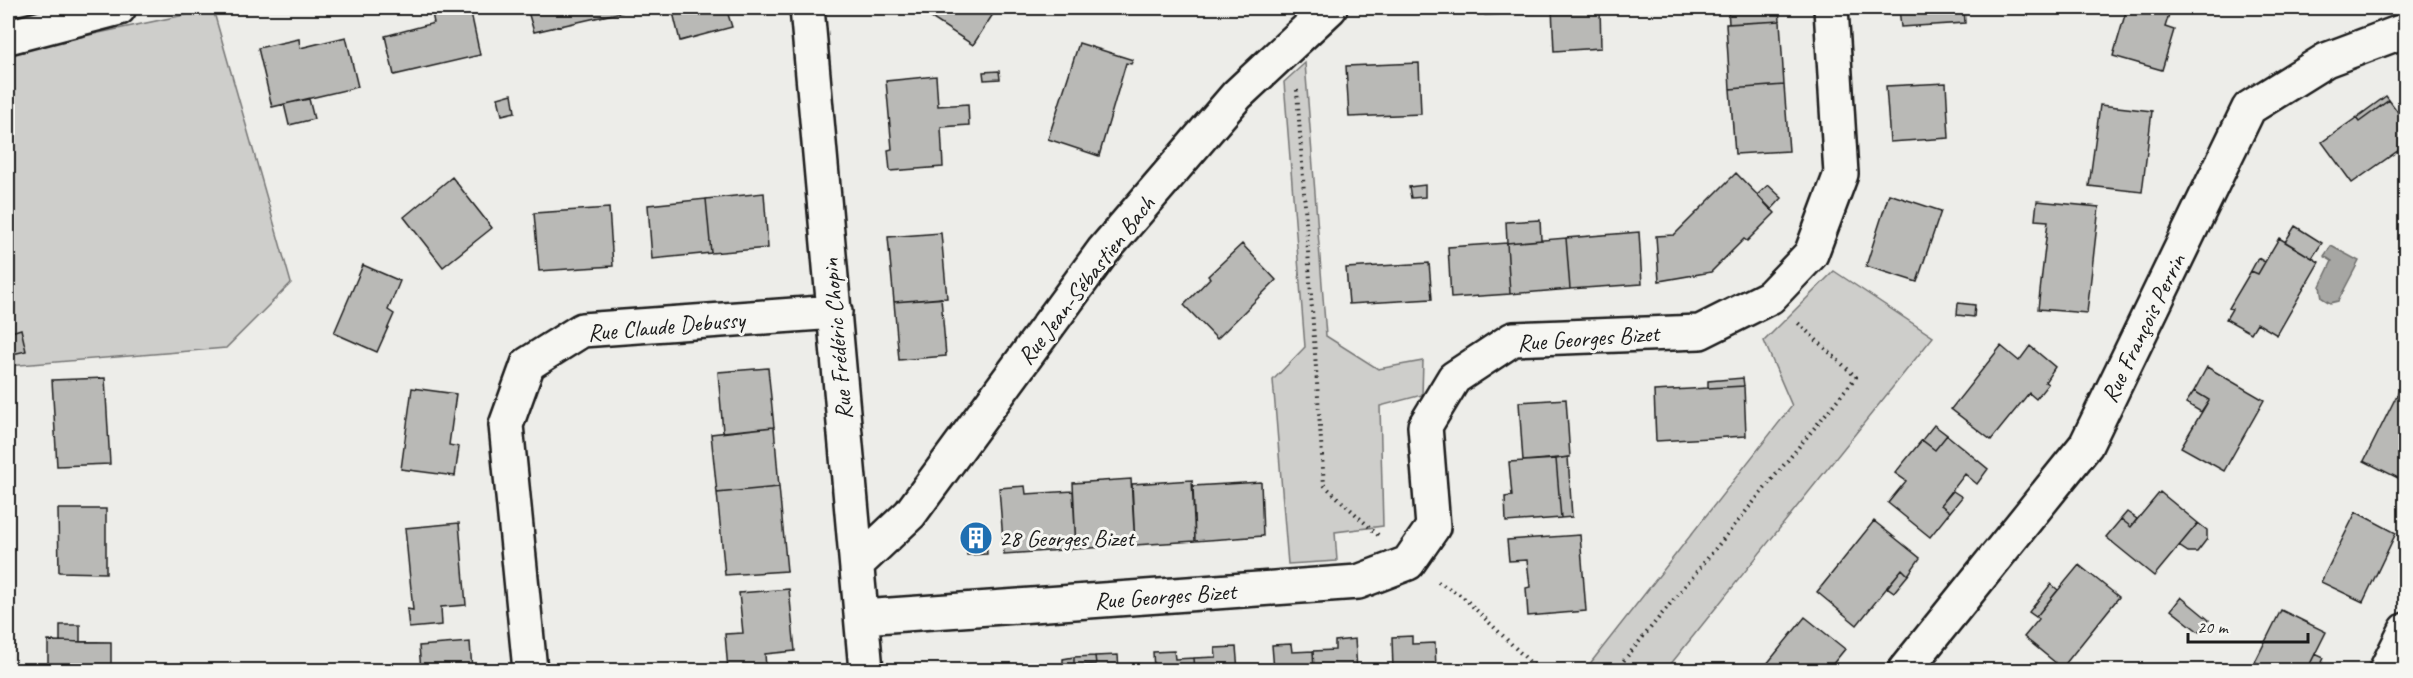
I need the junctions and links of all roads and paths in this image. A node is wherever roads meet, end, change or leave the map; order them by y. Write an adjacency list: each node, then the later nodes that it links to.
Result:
1 (119, 8): 6 (street)
2 (807, 8): 9 (street, Rue Frédéric Chopin)
3 (1330, 8): 7 (street, Rue Jean-Sébastien Bach)
4 (1831, 8): 8 (street, Rue Georges Bizet)
5 (2406, 30): 18 (street, Rue François Perrin)
6 (8, 37)
7 (1294, 41): 10 (path); 11 (street, Rue Jean-Sébastien Bach)
8 (1770, 297): 10 (street, Rue Georges Bizet); 17 (path)
9 (835, 312): 11 (street, Rue Frédéric Chopin); 14 (street, Rue Claude Debussy)
10 (1408, 563): 12 (street, Rue Georges Bizet); 16 (path)
11 (857, 564): 12 (street, Rue Frédéric Chopin)
12 (862, 617): 15 (street, Rue Frédéric Chopin)
13 (2406, 630): 19 (street)
14 (530, 670)
15 (866, 670)
16 (1538, 670)
17 (1616, 670)
18 (1905, 670)
19 (2386, 670)

